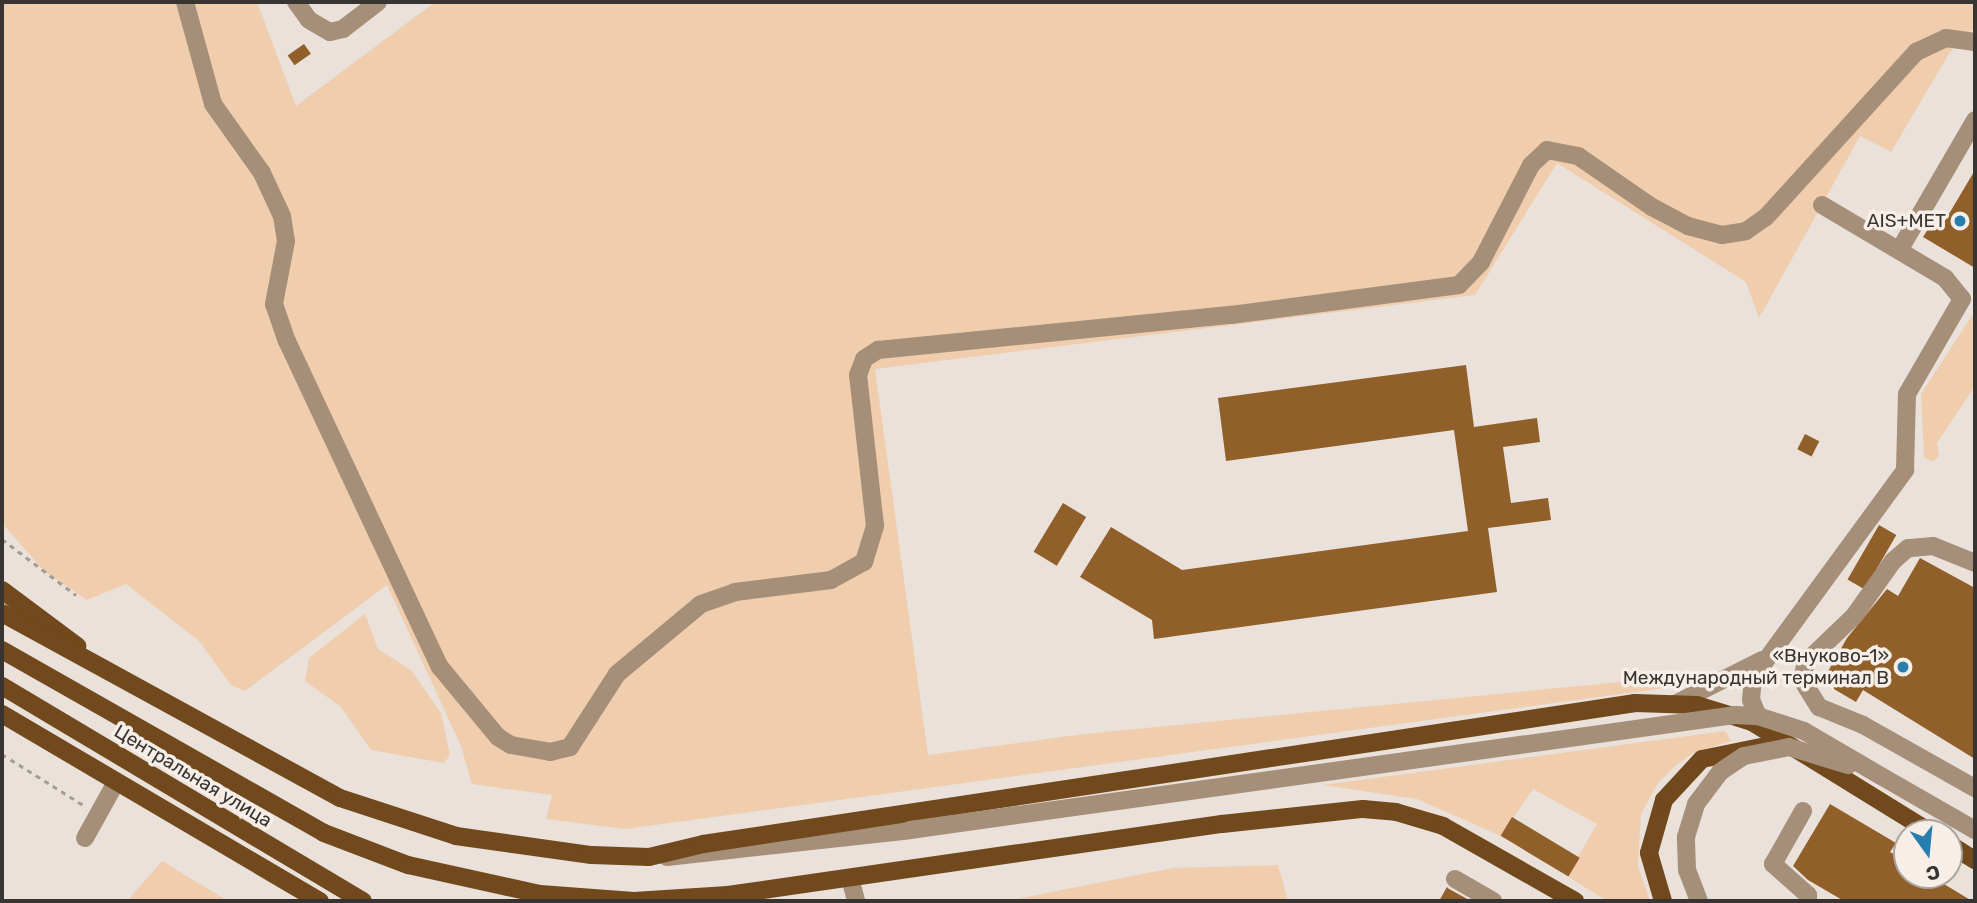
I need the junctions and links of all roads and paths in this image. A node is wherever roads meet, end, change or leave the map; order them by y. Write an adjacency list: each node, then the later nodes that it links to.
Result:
1 (185, 2): 4 (street)
2 (296, 2): 3 (street)
3 (379, 2)
4 (1975, 42)
5 (1975, 120): 7 (street)
6 (1822, 205): 7 (street)
7 (1900, 248): 14 (street)
8 (2, 539): 11 (path)
9 (1975, 563): 24 (street)
10 (2, 590): 15 (main road)
11 (76, 595)
12 (2, 613): 15 (main road)
13 (2, 650): 31 (main road)
14 (1762, 660): 17 (street); 19 (street)
15 (112, 674): 30 (main road)
16 (2, 686): 34 (main road, Центральная улица)
17 (1675, 704): 19 (main road); 30 (main road)
18 (2, 714): 23 (main road)
19 (1765, 731): 20 (main road)
20 (1796, 748): 27 (main road); 38 (main road)
21 (2, 754): 26 (path)
22 (1881, 776): 28 (street); 30 (street, bridge); 39 (street, bridge)
23 (116, 782): 26 (street); 33 (main road)
24 (1975, 788)
25 (1803, 811): 40 (street)
26 (97, 813): 29 (street)
27 (1910, 819)
28 (1975, 830)
29 (85, 838)
30 (649, 857)
31 (850, 878): 35 (street); 37 (main road)
32 (1455, 879): 36 (street)
33 (320, 901)
34 (363, 901)
35 (856, 901)
36 (1493, 901)
37 (1575, 901)
38 (1663, 901)
39 (1699, 901)
40 (1808, 901)

